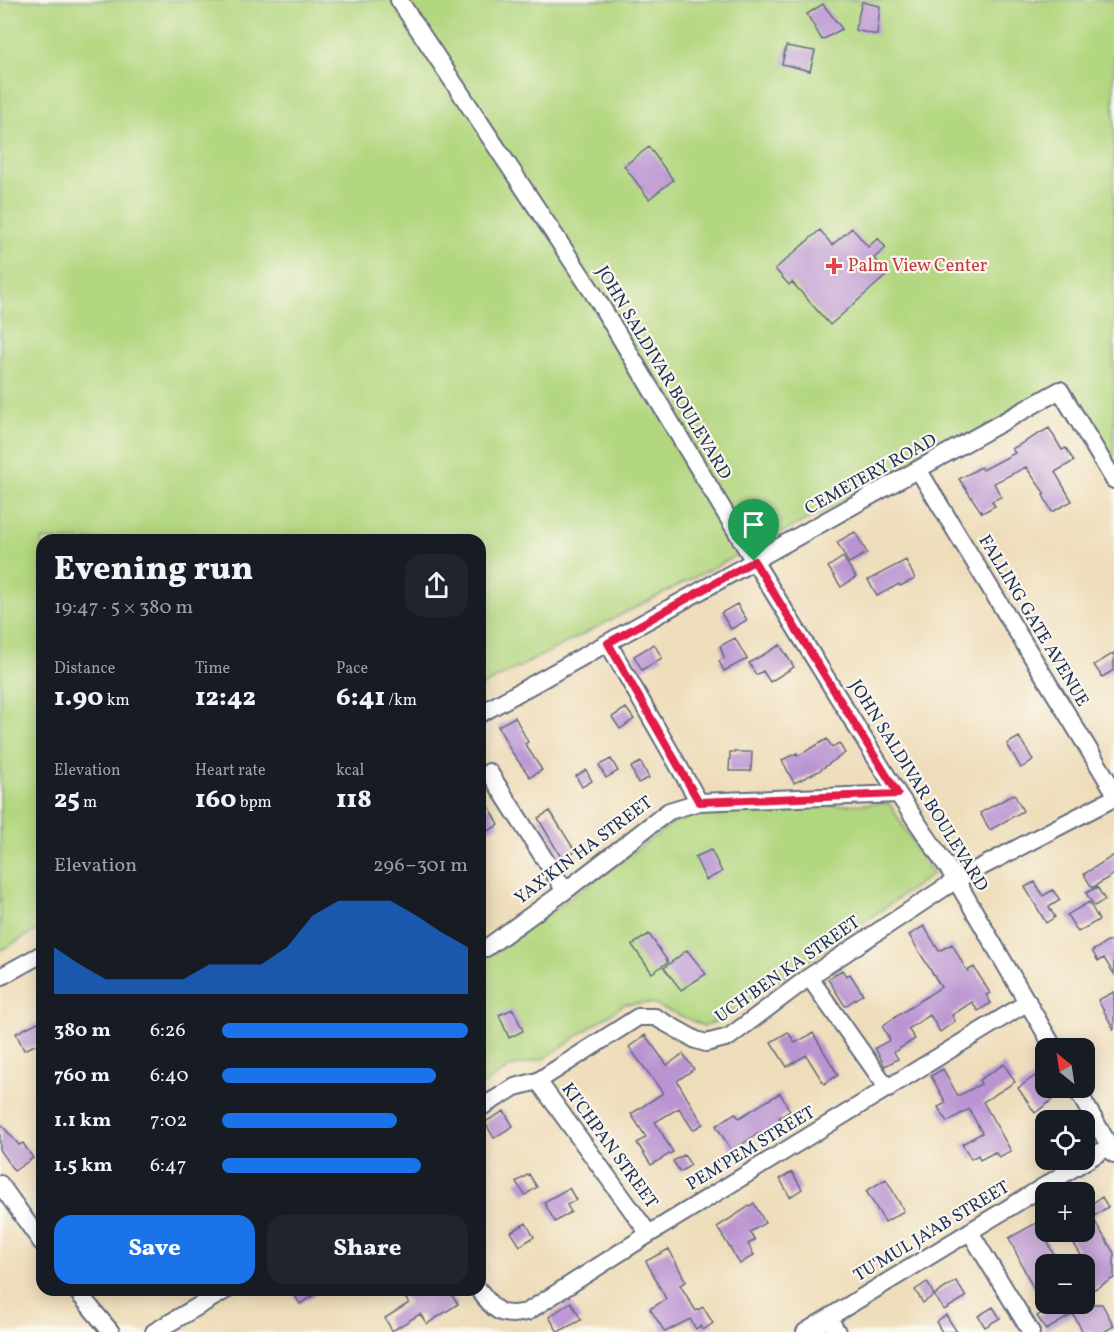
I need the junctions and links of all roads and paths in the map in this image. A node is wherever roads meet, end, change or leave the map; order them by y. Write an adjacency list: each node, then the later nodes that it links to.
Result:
1 (399, 0): 4 (street, JOHN SALDIVAR BOULEVARD)
2 (919, 471): 3 (street, CEMETERY ROAD); 4 (street, CEMETERY ROAD); 8 (street, FALLING GATE AVENUE)
3 (1114, 480)
4 (754, 561): 5 (street, CEMETERY ROAD); 9 (street, JOHN SALDIVAR BOULEVARD)
5 (608, 643): 6 (street, CEMETERY ROAD); 11 (street)
6 (486, 711)
7 (489, 772): 13 (street)
8 (1114, 791)
9 (898, 794): 11 (street, YAX'KIN HA STREET); 12 (street, JOHN SALDIVAR BOULEVARD)
10 (1114, 798): 12 (street, UCH'BEN KA STREET)
11 (699, 802): 13 (street, YAX'KIN HA STREET)
12 (956, 880): 16 (street, UCH'BEN KA STREET); 18 (street, JOHN SALDIVAR BOULEVARD)
13 (565, 891): 14 (street, YAX'KIN HA STREET)
14 (486, 948)
15 (36, 959): 17 (street)
16 (809, 976): 20 (street, UCH'BEN KA STREET); 21 (street)
17 (0, 977)
18 (1028, 1002): 19 (street, JOHN SALDIVAR BOULEVARD); 21 (street, PEM'PEM STREET)
19 (1048, 1038)
20 (538, 1082): 23 (street, UCH'BEN KA STREET); 27 (street, KI'CHPAN STREET)
21 (888, 1089): 27 (street, PEM'PEM STREET)
22 (1082, 1098): 24 (street)
23 (486, 1104)
24 (1112, 1150): 26 (street, TU'MUL JA'AB STREET)
25 (0, 1184): 28 (street)
26 (969, 1232): 32 (street, TU'MUL JA'AB STREET); 36 (street)
27 (649, 1234): 31 (street, PEM'PEM STREET)
28 (36, 1235)
29 (81, 1296): 34 (street)
30 (216, 1296): 33 (street)
31 (484, 1296)
32 (833, 1325): 35 (street, TU'MUL JA'AB STREET)
33 (159, 1331)
34 (111, 1332)
35 (806, 1332)
36 (1031, 1332)

